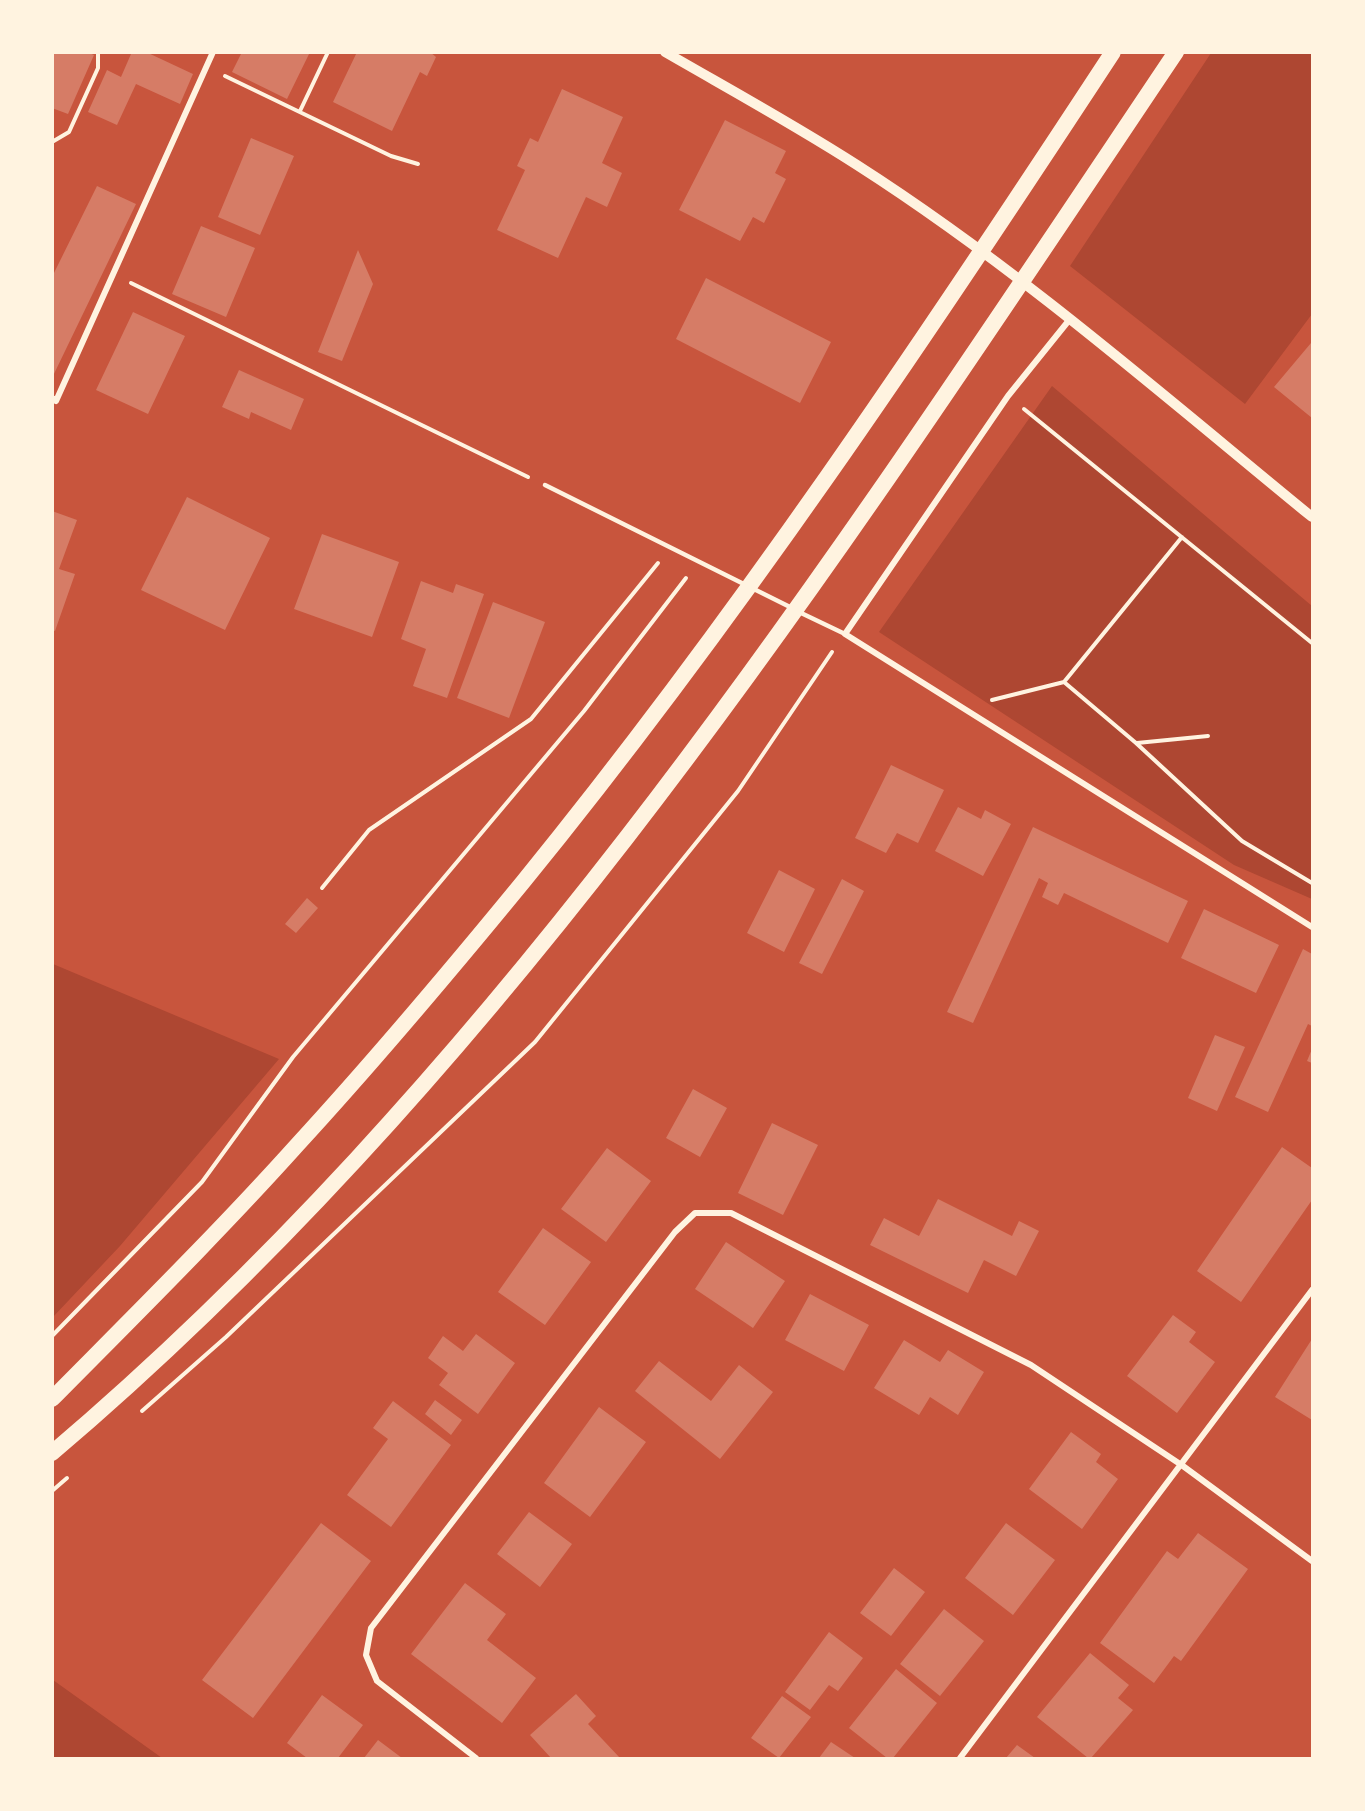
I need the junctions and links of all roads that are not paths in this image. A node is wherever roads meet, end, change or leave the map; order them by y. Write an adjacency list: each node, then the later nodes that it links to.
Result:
1 (213, 52): 7 (street)
2 (665, 52): 4 (street)
3 (1113, 52): 13 (highway)
4 (680, 57): 6 (street)
5 (1173, 57): 14 (highway)
6 (1070, 319): 9 (street); 10 (street)
7 (52, 399)
8 (545, 485): 10 (lane)
9 (1312, 517)
10 (845, 634): 11 (street)
11 (1312, 927)
12 (1312, 1290): 15 (street)
13 (52, 1399)
14 (52, 1453)
15 (1183, 1466): 16 (street); 17 (street); 18 (street)
16 (1312, 1561)
17 (476, 1758)
18 (960, 1758)

